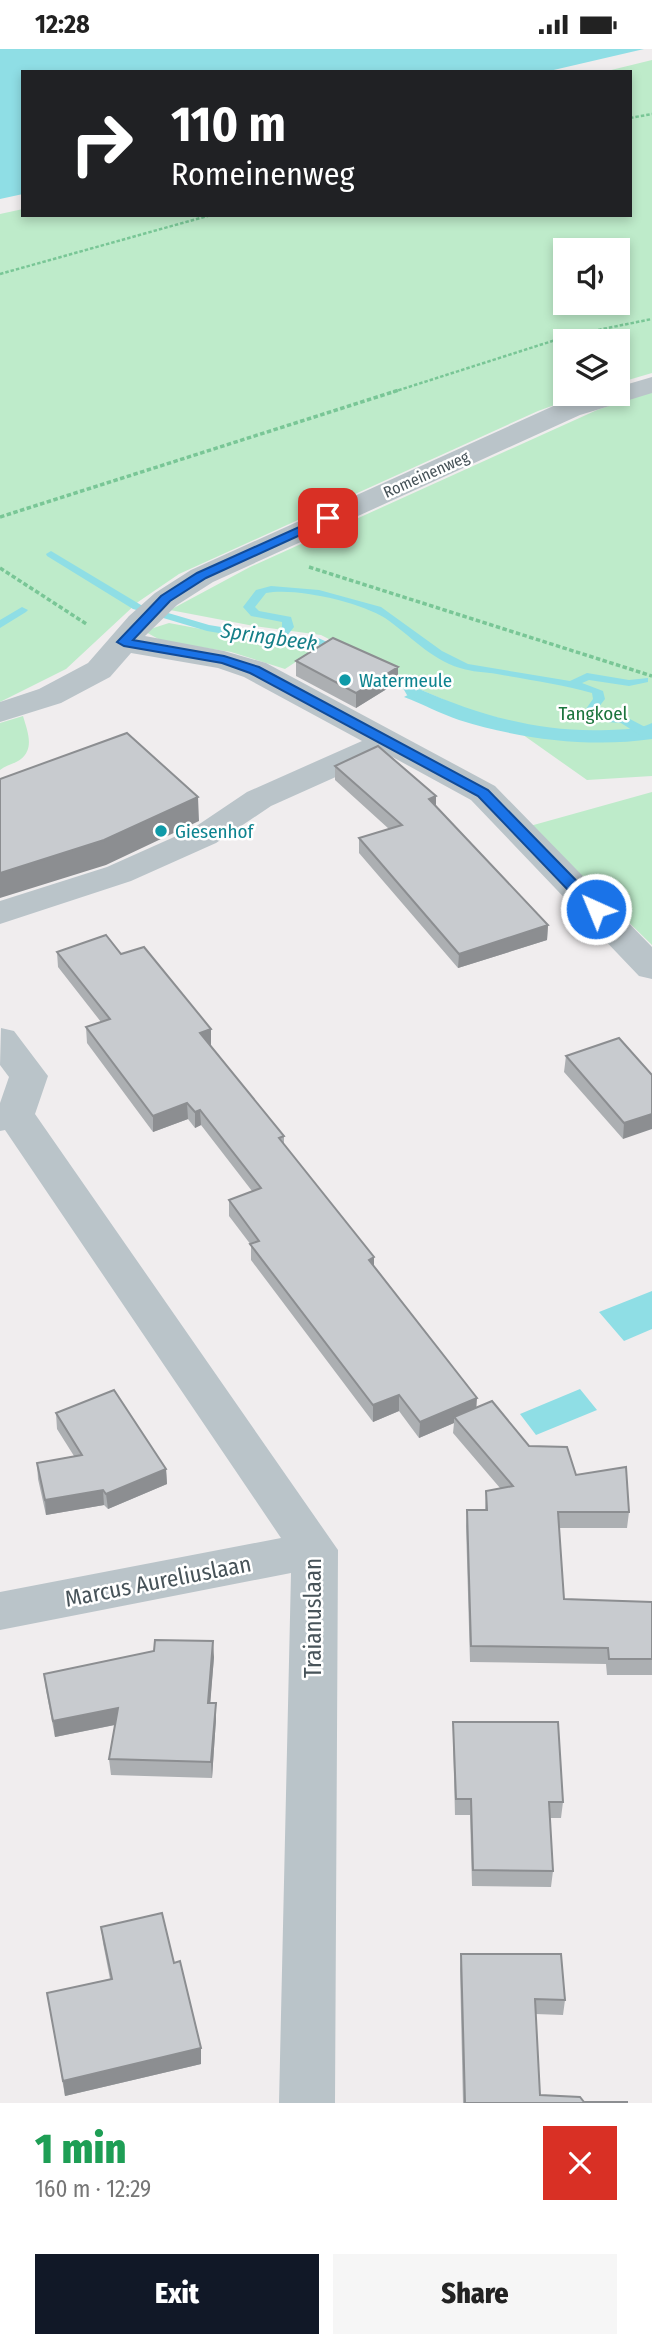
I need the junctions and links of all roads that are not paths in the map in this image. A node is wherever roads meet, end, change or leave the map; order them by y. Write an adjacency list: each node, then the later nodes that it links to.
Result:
1 (652, 385): 2 (street, Romeinenweg)
2 (132, 632): 3 (street, Romeinenweg); 4 (street)
3 (0, 712)
4 (390, 741): 5 (street); 6 (street)
5 (0, 912)
6 (652, 968)
7 (1, 1039): 8 (street)
8 (8, 1116): 9 (street, Traianuslaan)
9 (315, 1550): 10 (street, Marcus Aureliuslaan); 11 (street, Traianuslaan)
10 (0, 1611)
11 (307, 2103)

